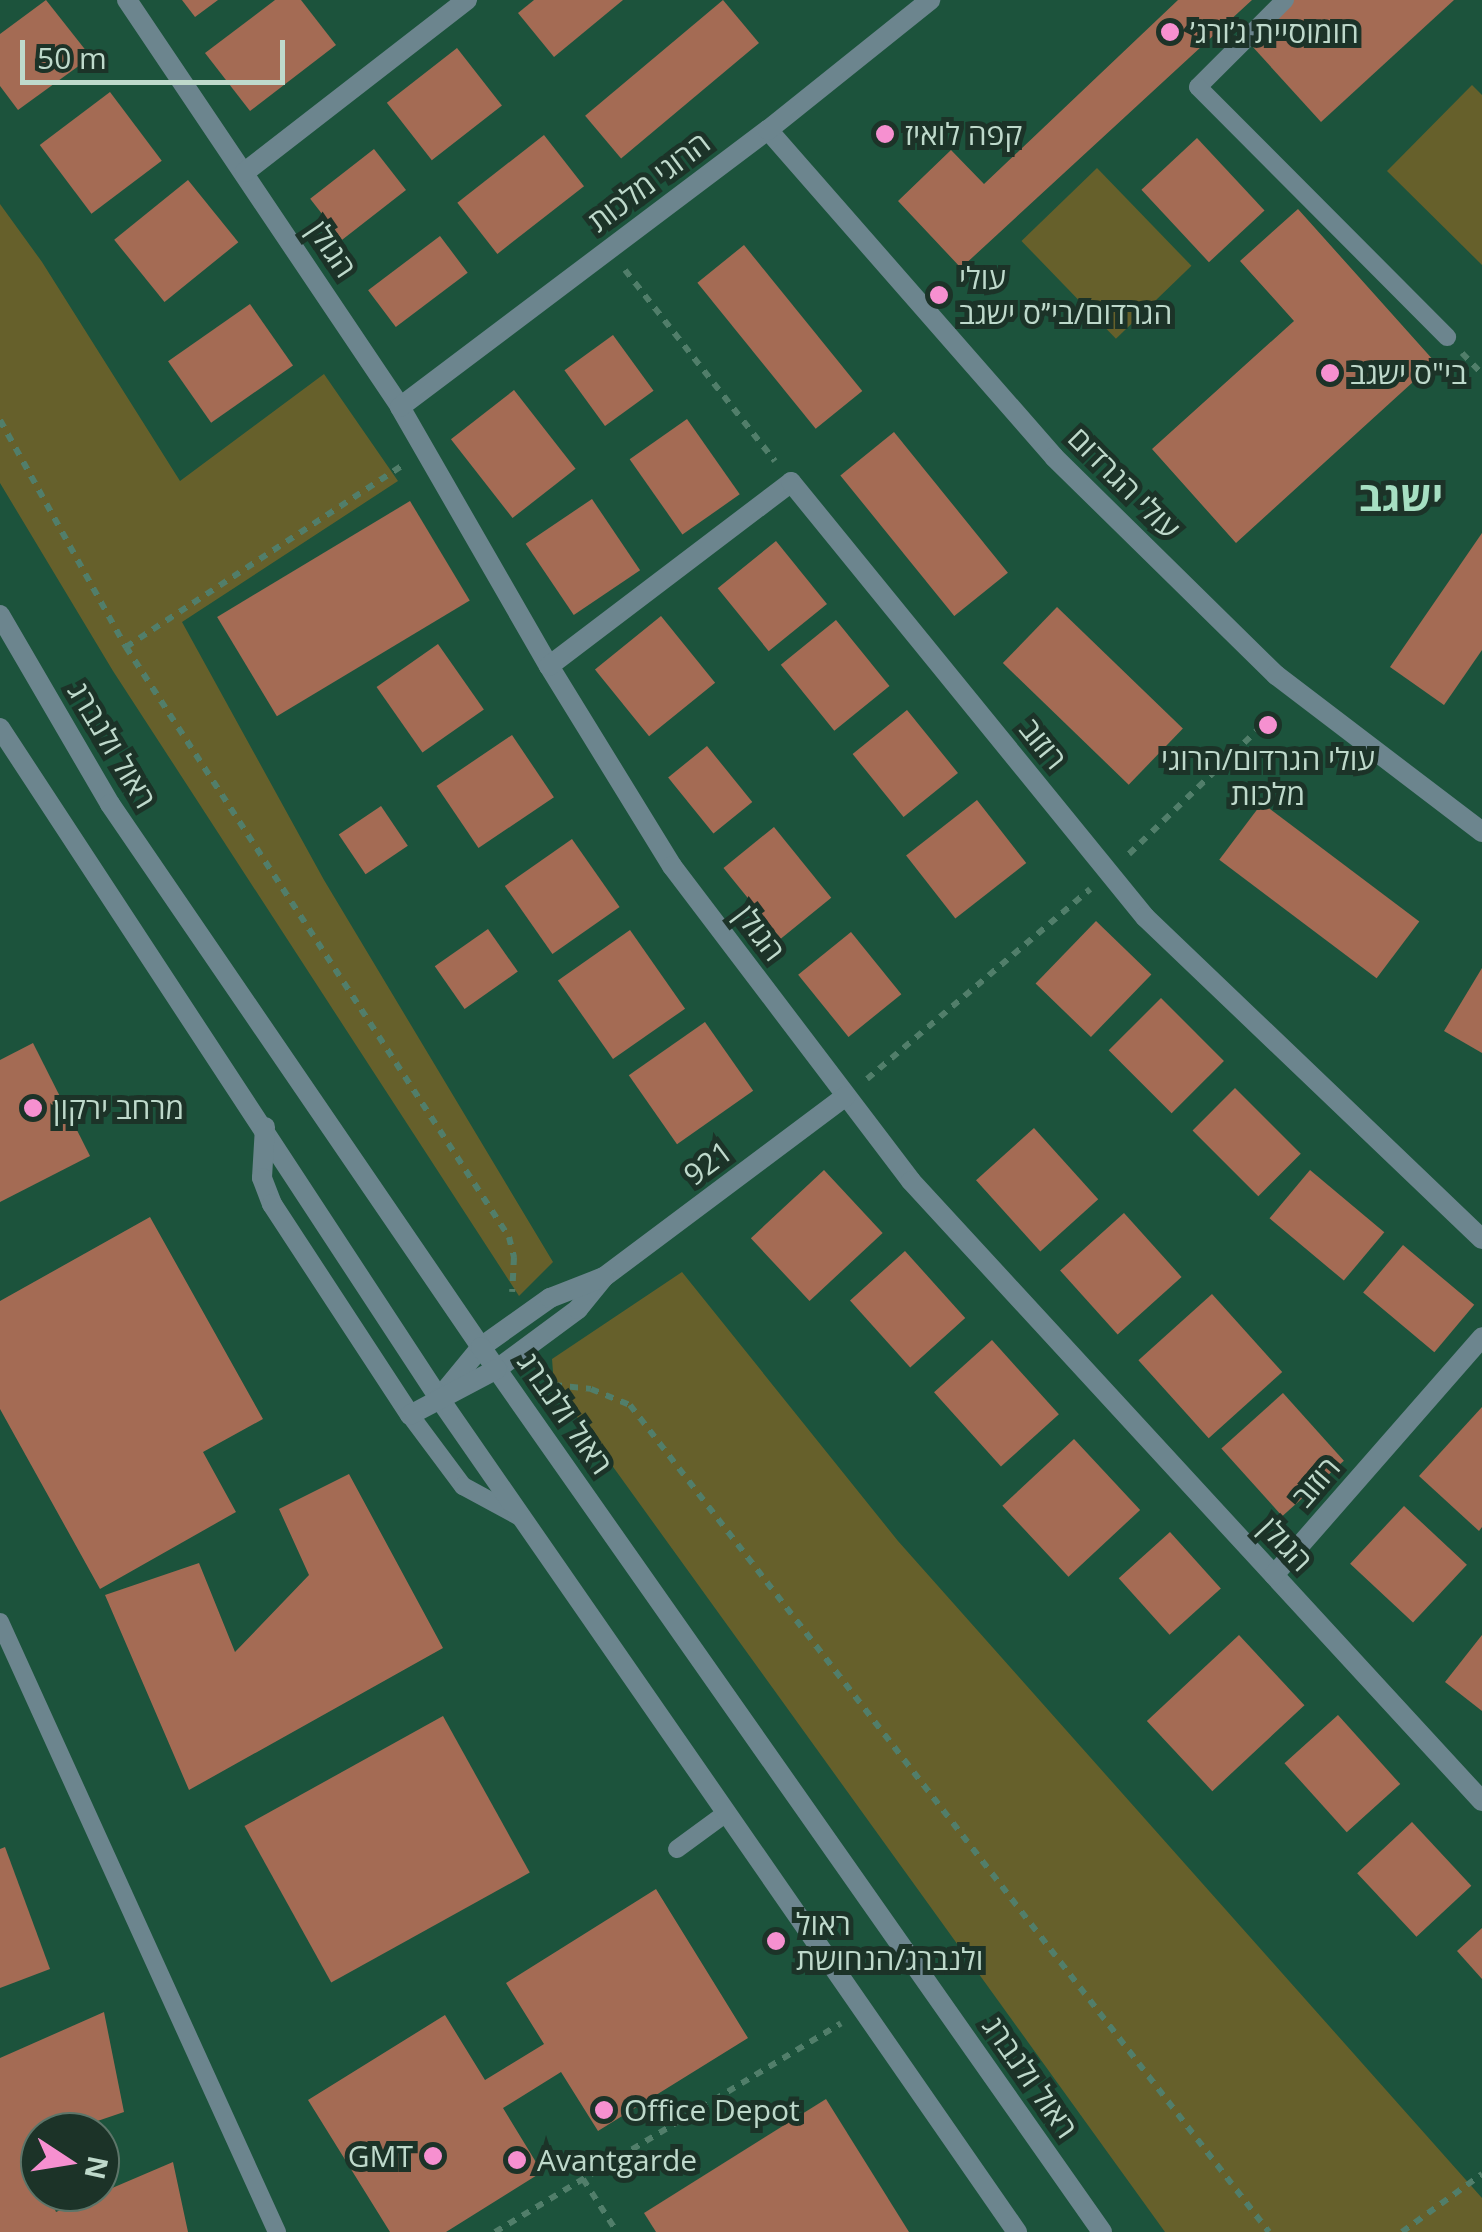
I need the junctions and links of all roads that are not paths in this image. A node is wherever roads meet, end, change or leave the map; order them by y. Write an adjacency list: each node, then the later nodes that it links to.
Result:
1 (127, 0): 6 (street, הגולן)
2 (467, 0): 6 (street)
3 (930, 0): 5 (street, הרוגי מלכות)
4 (1285, 0): 7 (lane)
5 (768, 130): 8 (street, הרוגי מלכות); 12 (street, עולי הגרדום)
6 (245, 172): 8 (street, הגולן)
7 (1446, 336)
8 (400, 408): 10 (street, הגולן)
9 (0, 616): 18 (street, ראול ולנברג)
10 (548, 666): 13 (street, הגולן); 15 (street, רוזוב)
11 (0, 728): 14 (street)
12 (1482, 832)
13 (846, 1096): 16 (street, 921); 23 (street, הגולן)
14 (265, 1127): 20 (street); 21 (street)
15 (1482, 1240)
16 (604, 1277): 18 (street, 921); 19 (street, 921)
17 (1482, 1338): 23 (street, רוזוב)
18 (481, 1346): 19 (street, ראול ולנברג); 20 (street, 921)
19 (505, 1363): 20 (street, 921); 30 (street, ראול ולנברג)
20 (438, 1398): 21 (street); 22 (street)
21 (410, 1416): 22 (lane)
22 (522, 1518): 26 (street)
23 (1274, 1575): 25 (street, הגולן)
24 (0, 1622): 28 (lane)
25 (1482, 1800)
26 (726, 1813): 27 (lane); 29 (street)
27 (677, 1849)
28 (278, 2232)
29 (1018, 2232)
30 (1102, 2232)

